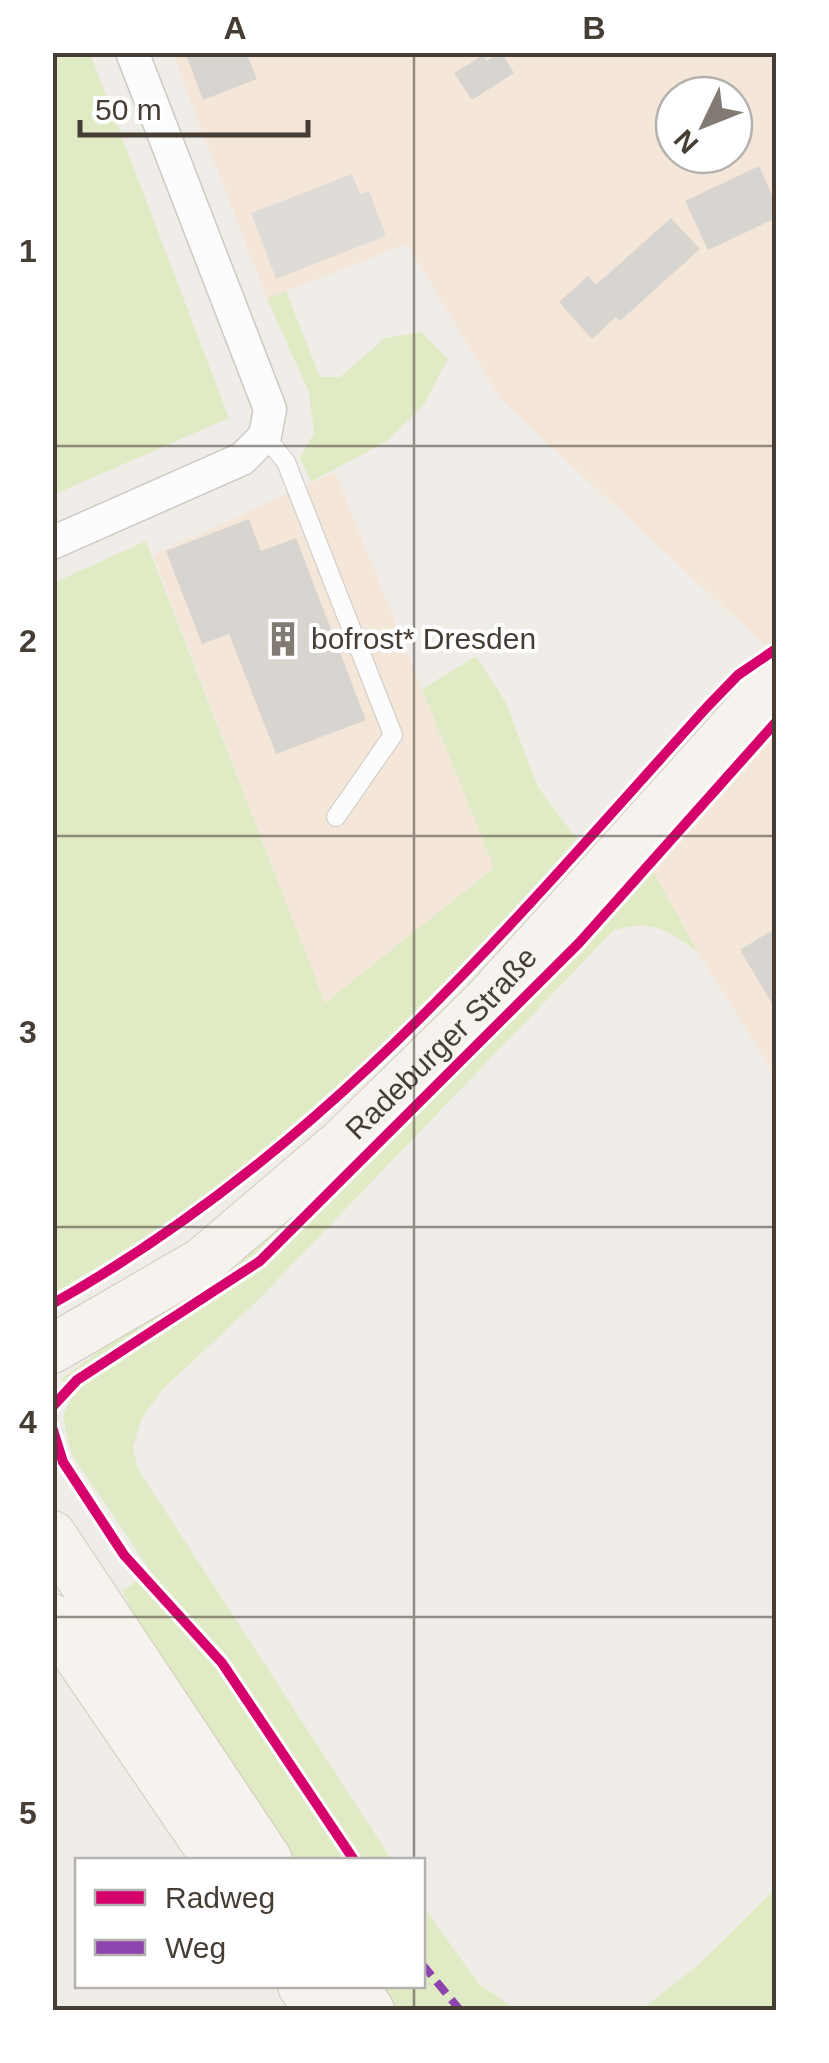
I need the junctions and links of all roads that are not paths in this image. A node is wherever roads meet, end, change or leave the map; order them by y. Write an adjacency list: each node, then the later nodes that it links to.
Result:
1 (132, 52): 2 (street)
2 (268, 422): 3 (street); 5 (lane)
3 (52, 543)
4 (776, 680): 6 (main road, Radeburger Straße)
5 (336, 817)
6 (52, 1349)
7 (52, 1535): 10 (main road)
8 (52, 1618): 9 (main road)
9 (216, 1858)
10 (267, 1858)
11 (303, 1988): 13 (main road)
12 (354, 1988): 14 (main road)
13 (319, 2010)
14 (370, 2010)

